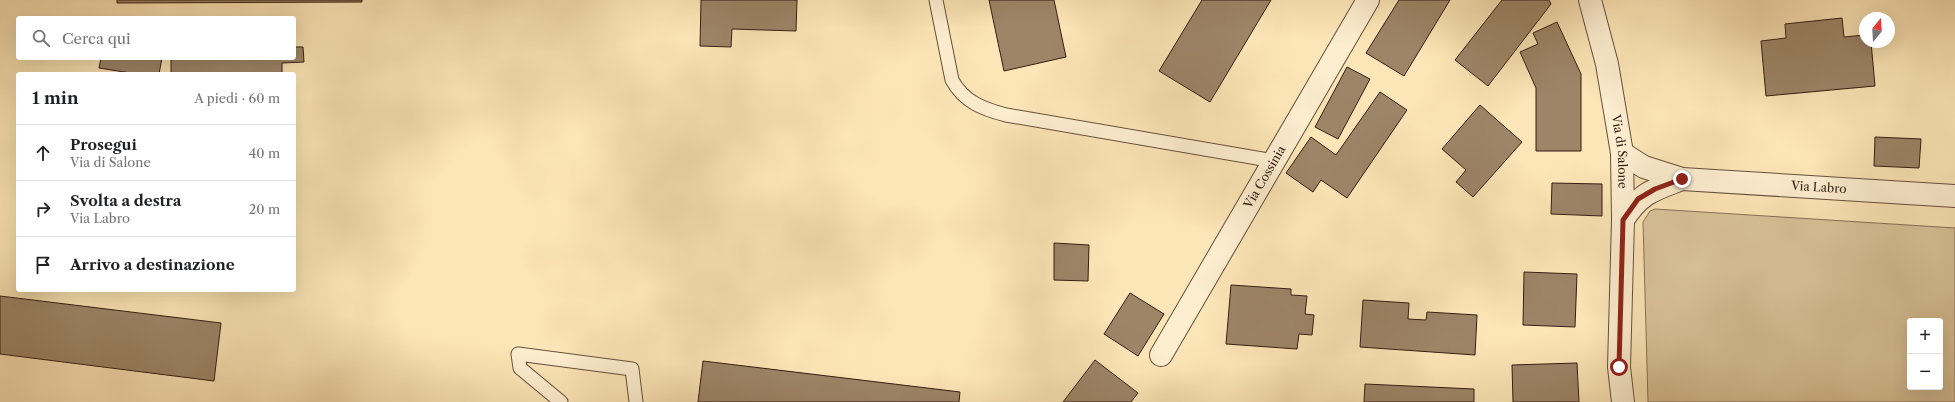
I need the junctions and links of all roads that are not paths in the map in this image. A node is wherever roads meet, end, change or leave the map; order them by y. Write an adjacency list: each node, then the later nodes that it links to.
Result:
1 (936, 0): 5 (lane)
2 (1368, 0): 5 (street, Via Cossinia)
3 (1590, 0): 4 (street, Via di Salone)
4 (1622, 153): 6 (street, Via Labro); 8 (street, Via di Salone)
5 (1274, 162): 9 (street, Via Cossinia)
6 (1682, 179): 7 (street, Via Labro); 8 (street, Via Labro)
7 (1955, 196)
8 (1623, 220): 12 (street, Via di Salone)
9 (1161, 355)
10 (561, 402): 11 (lane)
11 (636, 402)
12 (1623, 402)

